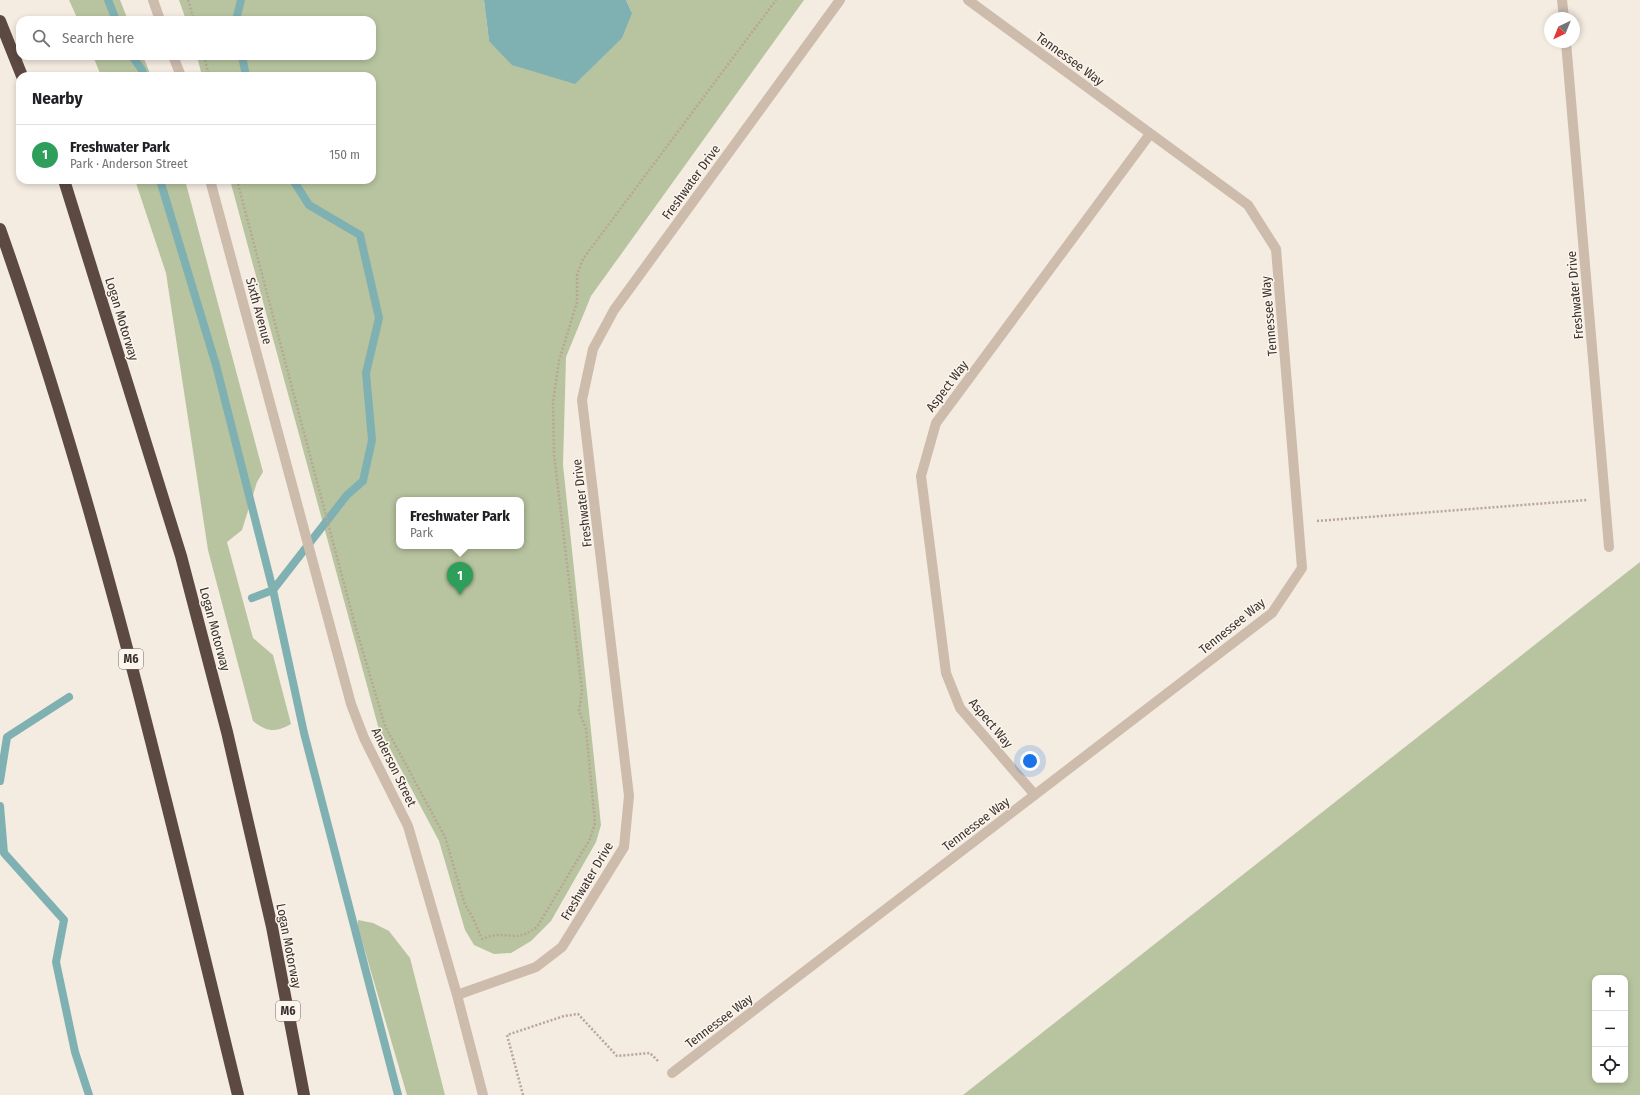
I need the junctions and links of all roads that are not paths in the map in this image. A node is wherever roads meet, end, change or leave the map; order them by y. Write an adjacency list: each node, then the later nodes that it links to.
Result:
1 (152, 0): 6 (street)
2 (840, 0): 19 (street, Freshwater Drive)
3 (968, 0): 12 (street, Tennessee Way)
4 (1562, 0): 5 (street)
5 (1563, 12)
6 (158, 16)
7 (0, 21): 10 (highway)
8 (1567, 48): 17 (street, Freshwater Drive)
9 (175, 60): 11 (street)
10 (20, 72)
11 (179, 72)
12 (1150, 134): 18 (street, Aspect Way); 18 (street, Tennessee Way)
13 (65, 184): 22 (highway, Logan Motorway / M6)
14 (211, 184): 16 (street, Sixth Avenue)
15 (0, 229): 21 (highway, M6)
16 (283, 449): 19 (street, Anderson Street)
17 (1609, 546)
18 (1035, 795): 20 (street, Tennessee Way)
19 (457, 995): 23 (street, Anderson Street)
20 (672, 1073)
21 (238, 1095)
22 (304, 1095)
23 (482, 1095)

